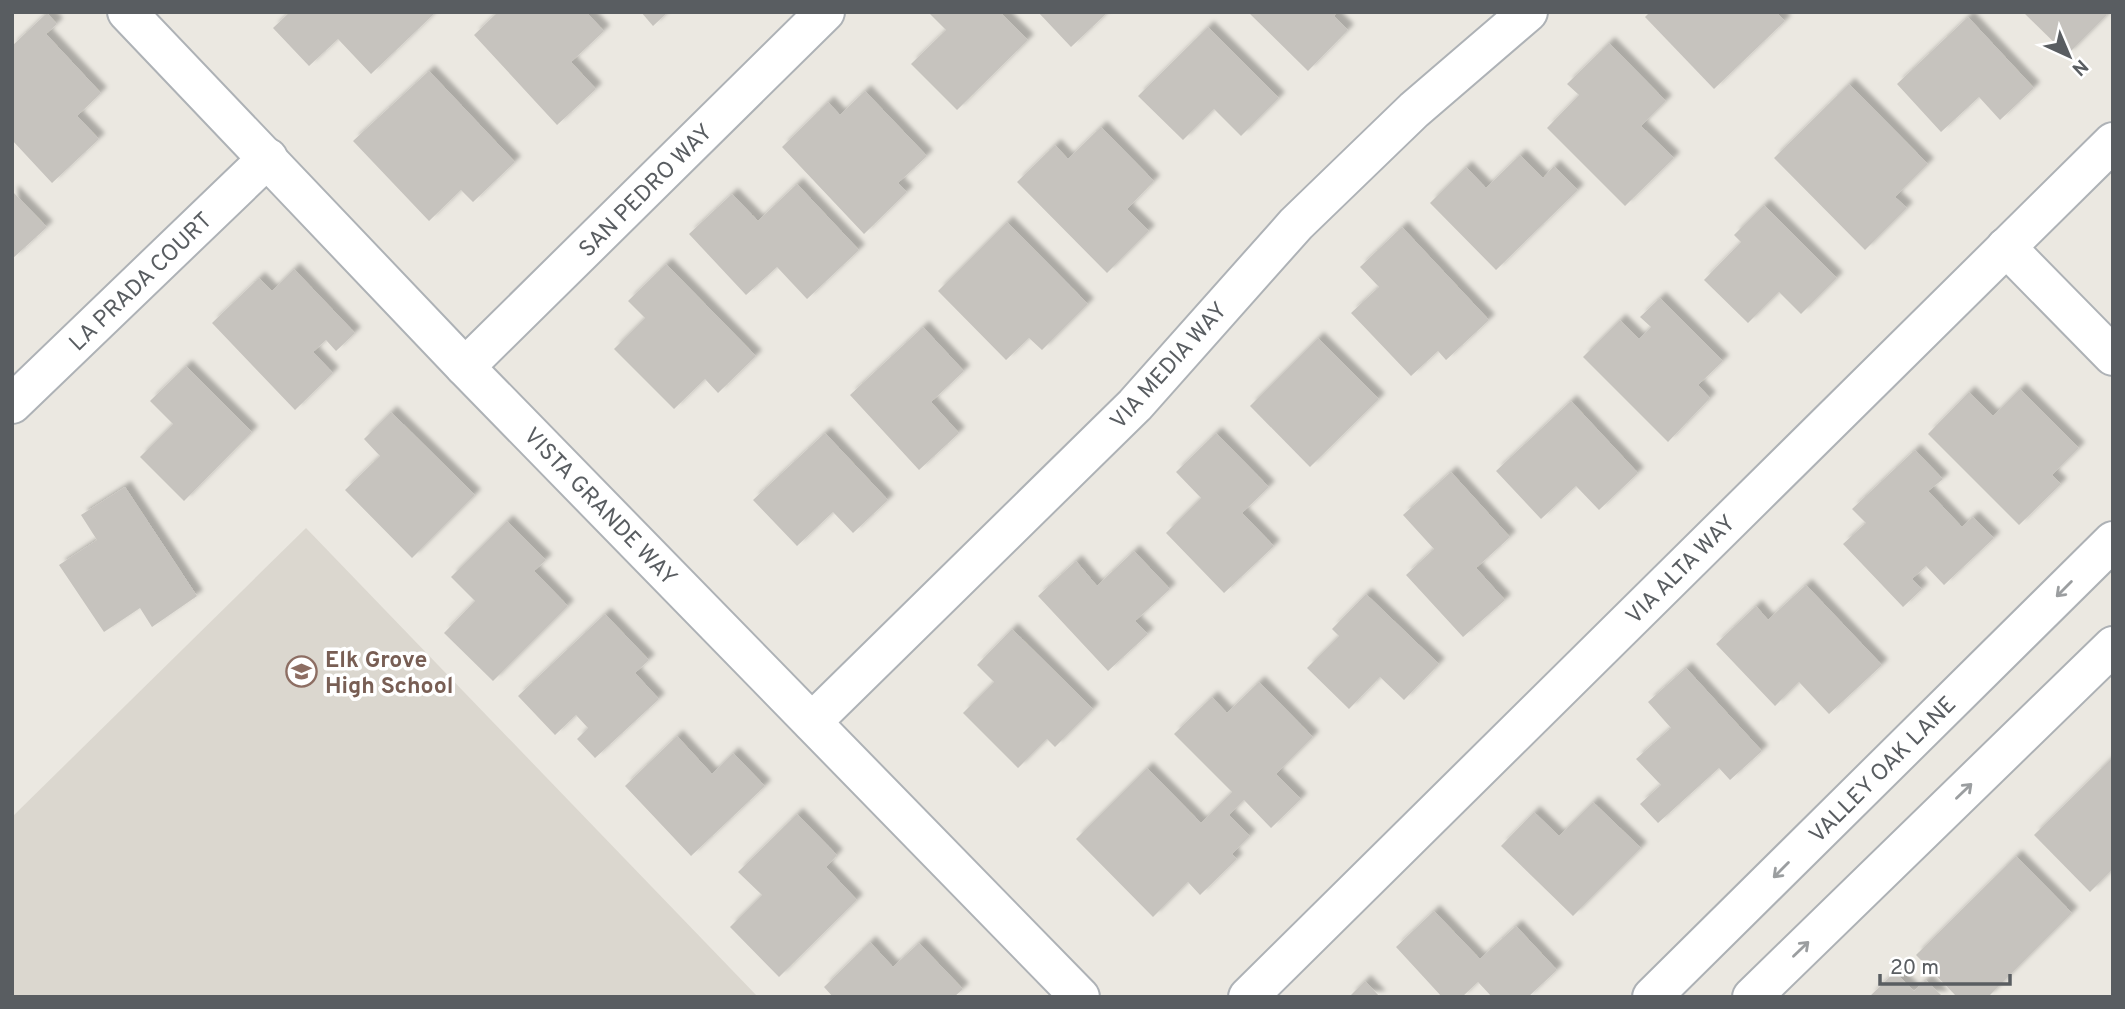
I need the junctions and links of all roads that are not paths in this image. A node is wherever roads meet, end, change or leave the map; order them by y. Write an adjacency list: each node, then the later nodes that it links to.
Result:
1 (127, 12): 5 (street, VISTA GRANDE WAY)
2 (825, 12): 8 (street, SAN PEDRO WAY)
3 (1528, 12): 12 (street, VIA MEDIA WAY)
4 (2113, 142): 6 (street, VIA ALTA WAY)
5 (268, 158): 8 (street, VISTA GRANDE WAY); 9 (street, LA PRADA COURT)
6 (2006, 247): 7 (street); 14 (street, VIA ALTA WAY)
7 (2113, 356)
8 (465, 367): 12 (street, VISTA GRANDE WAY)
9 (12, 404)
10 (2113, 541): 15 (street, VALLEY OAK LANE, one-way to 15)
11 (2113, 646): 16 (street, one-way to 11)
12 (812, 722): 13 (street, VISTA GRANDE WAY)
13 (1080, 997)
14 (1248, 997)
15 (1652, 997)
16 (1752, 997)

